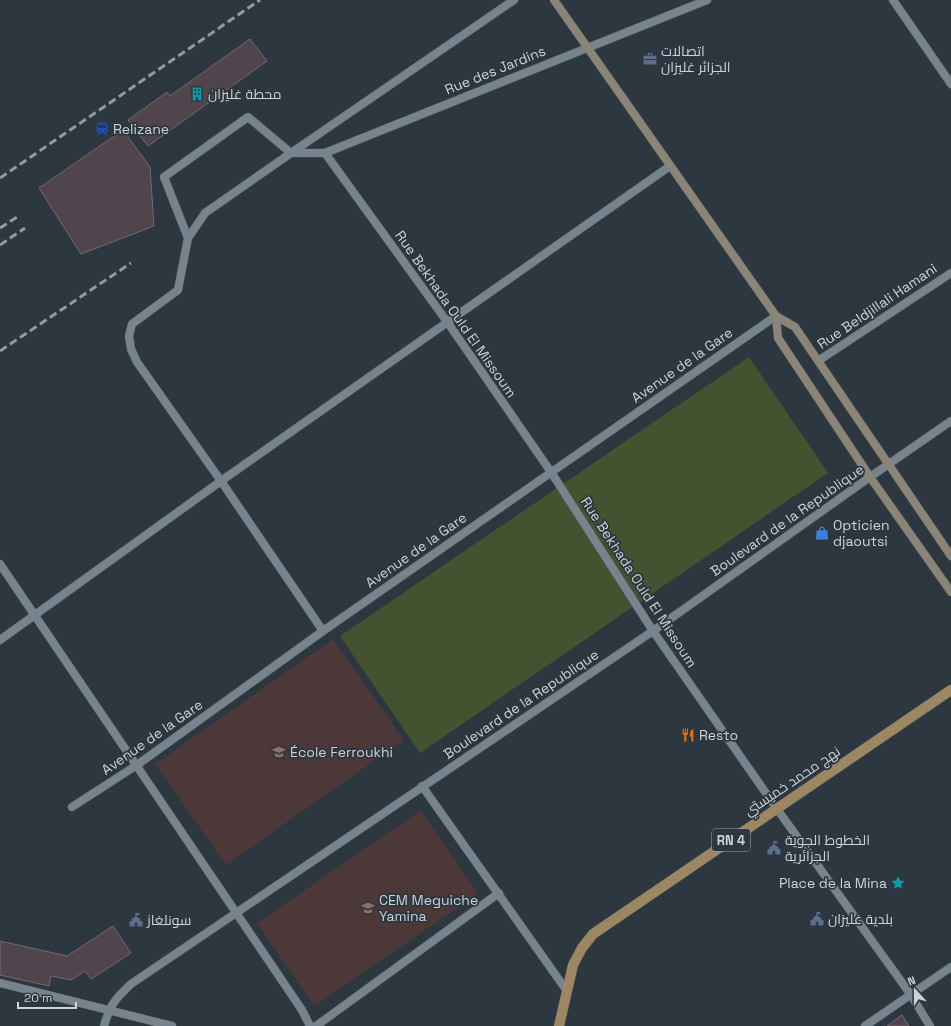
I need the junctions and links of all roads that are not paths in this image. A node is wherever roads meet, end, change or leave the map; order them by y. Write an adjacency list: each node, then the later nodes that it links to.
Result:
1 (514, 0): 8 (street)
2 (554, 0): 5 (street)
3 (707, 0): 5 (street, Rue des Jardins)
4 (893, 0): 6 (street)
5 (587, 47): 7 (street, Rue des Jardins); 9 (street)
6 (951, 84)
7 (325, 152): 8 (street, Rue des Jardins); 13 (street, Rue Bekhada Ould El Missoum)
8 (291, 153): 10 (street); 10 (street)
9 (670, 166): 12 (street); 13 (street)
10 (188, 238): 19 (street)
11 (951, 273): 14 (street, Rue Beldjillali Hamani)
12 (776, 316): 14 (street); 17 (street, Avenue de la Gare); 18 (street)
13 (448, 322): 17 (street, Rue Bekhada Ould El Missoum); 19 (street)
14 (818, 361): 16 (street)
15 (951, 421): 16 (street, Boulevard de la Republique)
16 (889, 464): 18 (street, Boulevard de la Republique); 20 (street)
17 (551, 472): 24 (street, Avenue de la Gare); 25 (street, Rue Bekhada Ould El Missoum)
18 (870, 477): 22 (street); 25 (street, Boulevard de la Republique)
19 (221, 481): 23 (street); 24 (street)
20 (951, 556)
21 (0, 564): 23 (street)
22 (951, 592)
23 (35, 615): 26 (street); 28 (street)
24 (323, 630): 28 (street, Avenue de la Gare)
25 (653, 631): 29 (street, Boulevard de la Republique); 31 (street, Rue Bekhada Ould El Missoum)
26 (0, 640)
27 (951, 690): 31 (main road, نهج محمد خميستي / RN 4)
28 (137, 765): 30 (street, Avenue de la Gare); 33 (street)
29 (422, 786): 32 (street); 33 (street, Boulevard de la Republique)
30 (72, 807)
31 (777, 809): 36 (main road, نهج محمد خميستي / RN 4); 37 (street, Rue Bekhada Ould El Missoum)
32 (499, 893): 36 (street); 42 (street)
33 (236, 911): 38 (street, Boulevard de la Republique); 41 (street)
34 (951, 967): 37 (street)
35 (0, 983): 38 (street)
36 (567, 990): 43 (main road, نهج محمد خميستي / RN 4)
37 (912, 995): 44 (street); 45 (street, Rue Bekhada Ould El Missoum)
38 (108, 1011): 39 (street); 40 (street)
39 (104, 1026)
40 (172, 1026)
41 (310, 1026)
42 (316, 1026)
43 (559, 1026)
44 (865, 1026)
45 (930, 1026)

